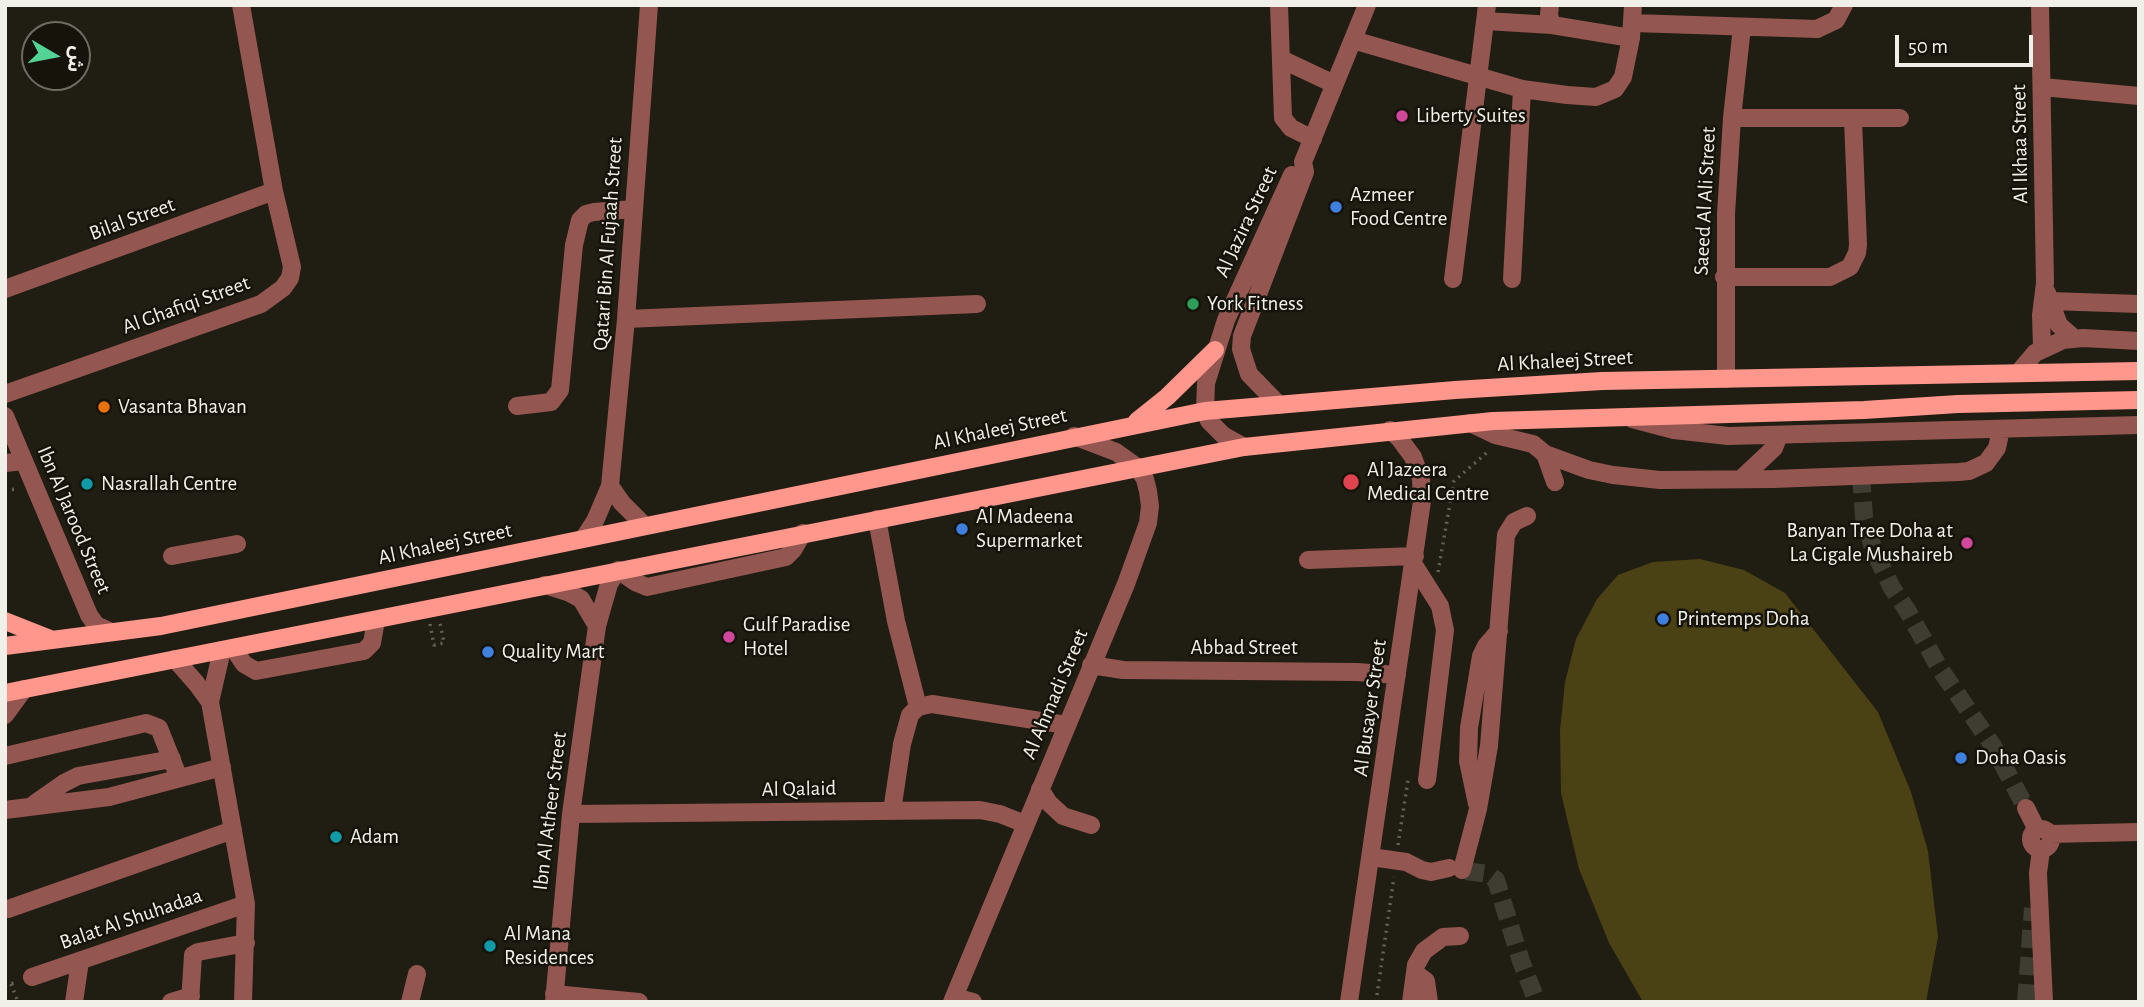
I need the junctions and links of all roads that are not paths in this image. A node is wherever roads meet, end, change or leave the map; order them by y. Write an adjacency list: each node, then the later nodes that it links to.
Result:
1 (241, 5): 24 (street, Al Ghafiqi Street)
2 (649, 5): 25 (street, Qatari Bin Al Fujaah Street)
3 (1279, 5): 13 (street)
4 (1367, 5): 12 (street, Al Jazira Street)
5 (1550, 5): 10 (street)
6 (1844, 5): 11 (street)
7 (2040, 5): 16 (street, Al Ikhaa Street)
8 (1487, 13): 10 (street); 14 (street)
9 (1633, 19): 10 (street); 11 (street); 17 (street)
10 (1552, 25)
11 (1742, 27): 19 (street, Saeed Al Ali Street)
12 (1353, 40): 14 (street); 15 (street, Al Jazira Street)
13 (1281, 59): 15 (street); 22 (street)
14 (1478, 76): 17 (street); 27 (street)
15 (1334, 84): 22 (street, Al Jazira Street)
16 (2042, 87): 18 (street); 29 (street, Al Ikhaa Street)
17 (1522, 89): 28 (street)
18 (2139, 96)
19 (1732, 118): 21 (street); 26 (street, Saeed Al Ali Street)
20 (1900, 118): 21 (street)
21 (1853, 119): 26 (street)
22 (1312, 139): 23 (street, Al Jazira Street)
23 (1303, 162): 38 (street, Al Jazira Street); 45 (street, Al Jazira Street)
24 (274, 191): 30 (street, Bilal Street); 42 (street, Al Ghafiqi Street)
25 (634, 209): 34 (street, Qatari Bin Al Fujaah Street); 44 (street)
26 (1724, 277): 41 (street, Saeed Al Ali Street)
27 (1453, 279)
28 (1512, 279)
29 (2045, 283): 31 (street, Al Ikhaa Street); 37 (street, Al Ikhaa Street)
30 (5, 289)
31 (2050, 301): 33 (street); 35 (street, Al Ikhaa Street)
32 (977, 304): 34 (street)
33 (2139, 304)
34 (626, 319): 64 (street, Qatari Bin Al Fujaah Street)
35 (2074, 338): 36 (street); 37 (street)
36 (2139, 341)
37 (2042, 348): 40 (street)
38 (1214, 351): 46 (street, Al Jazira Street); 50 (main road)
39 (2139, 371): 40 (main road, Al Khaleej Street)
40 (2018, 373): 41 (main road, Al Khaleej Street)
41 (1726, 379): 45 (main road, Al Khaleej Street)
42 (5, 394)
43 (2139, 400): 47 (main road)
44 (517, 405)
45 (1279, 405): 46 (main road, Al Khaleej Street)
46 (1205, 411): 50 (main road, Al Khaleej Street); 56 (street)
47 (1622, 416): 49 (main road); 55 (street)
48 (6, 420): 58 (street, Ibn Al Jarood Street)
49 (1470, 423): 53 (main road); 57 (street)
50 (1133, 424): 54 (main road, Al Khaleej Street)
51 (2139, 425): 52 (street)
52 (2001, 429): 55 (street); 62 (street)
53 (1390, 430): 56 (main road); 72 (street, Al Busayer Street)
54 (1074, 436): 60 (street); 67 (main road, Al Khaleej Street)
55 (1775, 444): 61 (street); 62 (street)
56 (1244, 447): 60 (main road)
57 (1545, 454): 61 (street); 63 (street)
58 (24, 461): 59 (street); 78 (street, Ibn Al Jarood Street)
59 (5, 463)
60 (1137, 467): 66 (main road); 83 (street, Al Ahmadi Street)
61 (1742, 478): 62 (street)
62 (1773, 479)
63 (1555, 482)
64 (610, 486): 67 (street); 68 (street, Qatari Bin Al Fujaah Street)
65 (1527, 516): 108 (street)
66 (877, 519): 73 (main road); 88 (street)
67 (643, 525): 68 (main road, Al Khaleej Street)
68 (584, 538): 78 (main road, Al Khaleej Street)
69 (237, 544): 70 (street)
70 (172, 556)
71 (1308, 560): 72 (street)
72 (1414, 560): 84 (street, Al Busayer Street); 95 (street)
73 (618, 570): 74 (main road); 77 (street, Ibn Al Atheer Street)
74 (545, 585): 75 (main road); 77 (street)
75 (376, 620): 81 (main road); 81 (street)
76 (5, 621): 79 (main road)
77 (597, 626): 101 (street, Ibn Al Atheer Street)
78 (111, 632): 79 (main road, Al Khaleej Street)
79 (56, 641): 80 (main road, Al Khaleej Street)
80 (5, 646)
81 (227, 649): 82 (main road); 87 (street)
82 (175, 659): 85 (main road); 87 (street)
83 (1091, 665): 84 (street, Abbad Street); 90 (street, Al Ahmadi Street)
84 (1397, 675): 108 (street, Al Busayer Street)
85 (24, 690): 86 (main road); 89 (street)
86 (5, 693)
87 (210, 702): 93 (street)
88 (918, 707): 90 (street); 100 (street)
89 (5, 715)
90 (1066, 725): 96 (street, Al Ahmadi Street)
91 (5, 756): 92 (street)
92 (172, 759): 94 (street); 97 (street)
93 (222, 767): 94 (street); 105 (street)
94 (179, 778): 97 (street)
95 (1427, 780)
96 (1040, 789): 102 (street); 103 (street, Al Ahmadi Street)
97 (30, 807): 99 (street)
98 (2026, 808): 107 (street)
99 (5, 810)
100 (892, 811): 101 (street, Al Qalaid); 103 (street, Al Qalaid)
101 (571, 814): 118 (street, Ibn Al Atheer Street)
102 (1063, 816): 103 (street); 104 (street)
103 (1025, 824): 120 (street, Al Ahmadi Street)
104 (1091, 825)
105 (233, 830): 109 (street); 111 (street)
106 (2139, 832): 107 (street)
107 (2043, 841): 110 (street); 130 (street)
108 (1371, 857): 127 (street, Al Busayer Street)
109 (246, 904): 113 (street); 114 (street, Balat Al Shuhadaa)
110 (2033, 905)
111 (8, 909)
112 (1460, 936): 115 (street)
113 (246, 943): 119 (street); 123 (street)
114 (80, 961): 117 (street, Balat Al Shuhadaa); 121 (street)
115 (1415, 973): 128 (street); 129 (street)
116 (417, 974): 124 (street)
117 (32, 977)
118 (554, 998): 125 (street)
119 (190, 999): 122 (street)
120 (953, 999): 126 (street)
121 (74, 1002)
122 (171, 1002)
123 (243, 1002)
124 (410, 1002)
125 (639, 1002)
126 (973, 1002)
127 (1349, 1002)
128 (1411, 1002)
129 (1429, 1002)
130 (2044, 1002)

